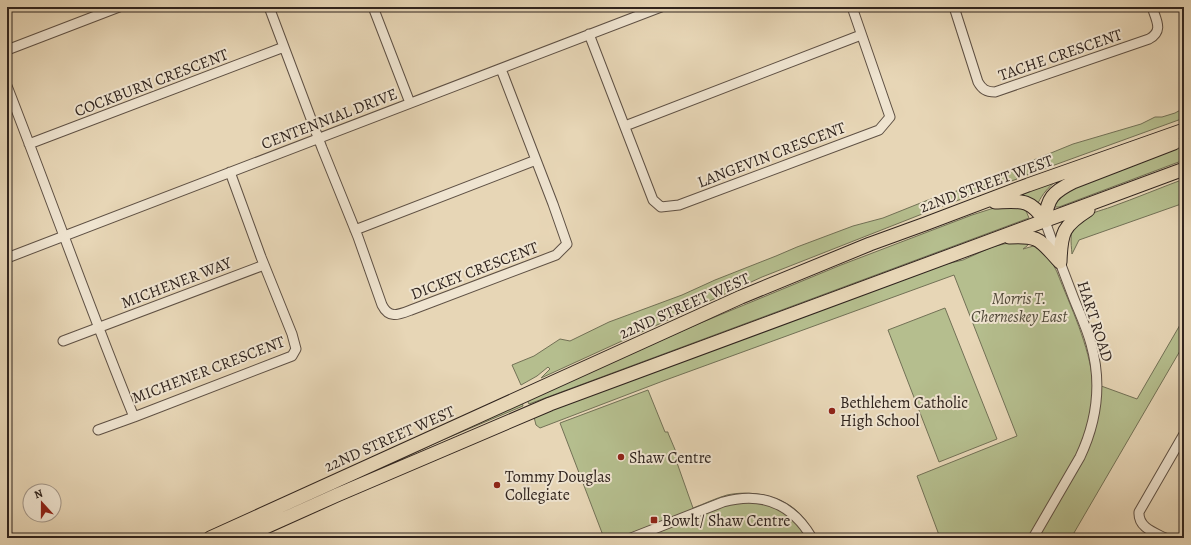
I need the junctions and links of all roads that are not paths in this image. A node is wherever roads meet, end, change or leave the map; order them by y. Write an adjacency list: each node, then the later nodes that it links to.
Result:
1 (119, 7): 11 (street)
2 (269, 7): 10 (street)
3 (373, 7): 14 (street)
4 (852, 7): 9 (street, LANGEVIN CRESCENT)
5 (954, 7): 6 (street, TACHE CRESCENT)
6 (1152, 7)
7 (657, 8): 8 (street, CENTENNIAL DRIVE)
8 (589, 34): 12 (street, CENTENNIAL DRIVE); 15 (street, LANGEVIN CRESCENT)
9 (861, 35): 15 (street); 15 (street, LANGEVIN CRESCENT)
10 (284, 47): 17 (street); 19 (street, COCKBURN CRESCENT)
11 (7, 50)
12 (501, 69): 14 (street, CENTENNIAL DRIVE); 20 (street, DICKEY CRESCENT)
13 (7, 86): 19 (street)
14 (410, 103): 17 (street, CENTENNIAL DRIVE)
15 (625, 126)
16 (1184, 130): 24 (highway, 22ND STREET WEST)
17 (318, 138): 22 (street, CENTENNIAL DRIVE); 26 (street, DICKEY CRESCENT)
18 (1184, 139): 25 (highway)
19 (29, 144): 27 (street)
20 (536, 160): 26 (street); 26 (street, DICKEY CRESCENT)
21 (1184, 169): 23 (highway, 22ND STREET WEST)
22 (230, 172): 27 (street, CENTENNIAL DRIVE); 31 (street, MICHENER CRESCENT)
23 (1098, 201): 25 (highway, 22ND STREET WEST); 30 (highway)
24 (984, 202): 25 (highway); 37 (highway, 22ND STREET WEST)
25 (1045, 221): 28 (highway, 22ND STREET WEST); 30 (street, HART ROAD)
26 (355, 230)
27 (63, 236): 29 (street, CENTENNIAL DRIVE); 32 (street, MICHENER CRESCENT)
28 (1000, 237): 30 (highway); 38 (highway, 22ND STREET WEST)
29 (7, 258)
30 (1060, 262): 41 (street, HART ROAD)
31 (264, 265): 32 (street, MICHENER WAY); 34 (street, MICHENER CRESCENT)
32 (98, 328): 33 (street, MICHENER WAY); 34 (street, MICHENER CRESCENT)
33 (63, 341)
34 (134, 417): 35 (street)
35 (98, 430)
36 (1184, 434): 42 (street)
37 (210, 538)
38 (241, 538)
39 (631, 538): 40 (street)
40 (812, 538)
41 (1032, 538)
42 (1165, 538)

